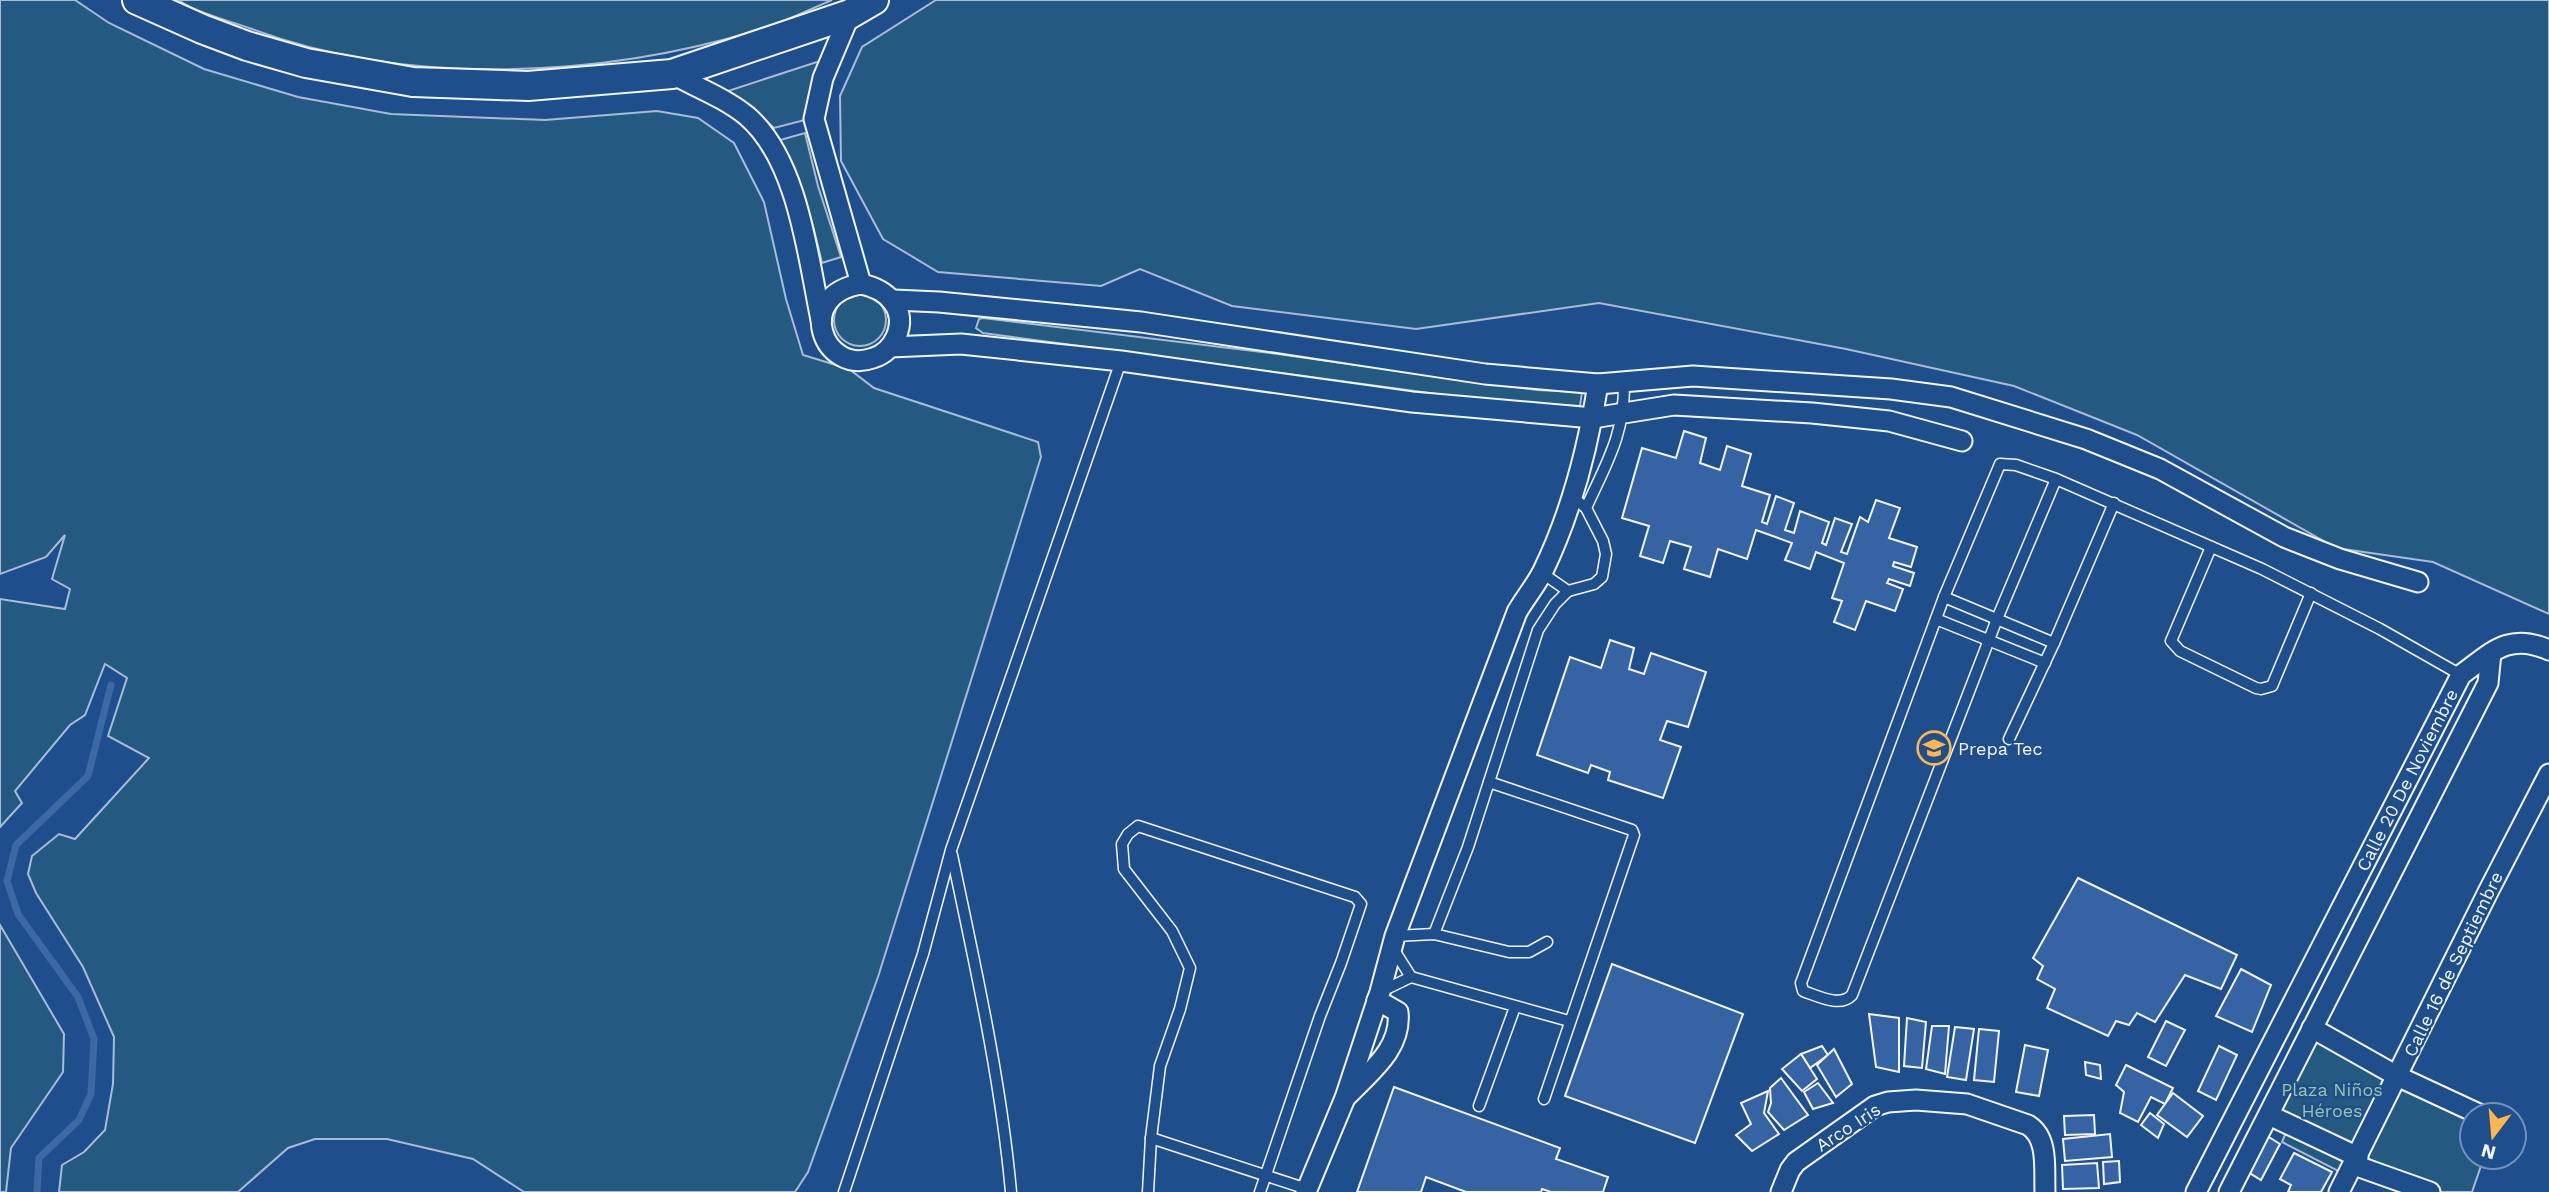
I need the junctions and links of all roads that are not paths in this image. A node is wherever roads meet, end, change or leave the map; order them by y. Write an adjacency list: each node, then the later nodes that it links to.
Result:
1 (137, 0): 3 (main road)
2 (862, 7): 3 (main road); 4 (street)
3 (671, 74): 6 (street)
4 (861, 284): 5 (street); 6 (street)
5 (894, 300): 7 (street); 10 (street)
6 (821, 320): 7 (street)
7 (890, 347): 8 (street)
8 (1121, 361): 13 (street); 36 (lane)
9 (1624, 381): 10 (street); 11 (street); 12 (lane)
10 (1598, 384): 13 (street)
11 (1891, 389): 14 (street); 21 (street)
12 (1623, 414): 13 (street); 14 (street); 17 (lane)
13 (1593, 418): 17 (street)
14 (1889, 421): 15 (street)
15 (1962, 441)
16 (2056, 478): 18 (lane); 24 (lane); 25 (lane)
17 (1580, 503): 20 (street); 22 (lane)
18 (2115, 503): 19 (lane); 28 (lane)
19 (2211, 547): 23 (lane); 23 (lane)
20 (1542, 573): 22 (lane); 38 (street)
21 (2418, 582)
22 (1568, 591): 35 (lane)
23 (2311, 593): 32 (lane)
24 (1944, 597): 25 (lane); 26 (lane)
25 (1997, 619): 27 (lane); 28 (lane)
26 (1936, 620): 27 (lane); 27 (lane)
27 (1989, 640): 31 (lane)
28 (2054, 643): 31 (lane)
29 (2549, 650): 30 (street)
30 (2491, 653): 32 (street, Calle 20 De Noviembre); 44 (street, Calle 20 De Noviembre)
31 (2045, 663): 33 (lane)
32 (2461, 675): 61 (street, Calle 20 De Noviembre)
33 (2010, 739)
34 (2549, 774): 45 (street, Calle 16 de Septiembre)
35 (1489, 782): 37 (lane); 43 (lane)
36 (951, 850): 55 (lane); 56 (lane)
37 (1434, 934): 38 (lane); 39 (lane)
38 (1393, 942): 40 (lane); 41 (street)
39 (1547, 942)
40 (1411, 977): 41 (lane); 42 (lane)
41 (1379, 996): 46 (street); 46 (street)
42 (1515, 1007): 43 (lane); 49 (lane)
43 (1569, 1021): 47 (lane)
44 (2312, 1028): 45 (street); 50 (street, Calle 20 De Noviembre)
45 (2397, 1076): 48 (street); 52 (street, Calle 16 de Septiembre)
46 (1345, 1098): 54 (street)
47 (1544, 1099)
48 (2458, 1104)
49 (1479, 1106)
50 (2269, 1115): 52 (street); 62 (street, Calle 20 De Noviembre)
51 (1151, 1138): 53 (lane); 53 (lane); 57 (lane)
52 (2356, 1161): 63 (street, Calle 16 de Septiembre); 64 (street)
53 (1266, 1176): 54 (lane); 58 (lane)
54 (1306, 1191)
55 (844, 1192)
56 (1011, 1192)
57 (1148, 1192)
58 (1260, 1192)
59 (1781, 1192): 60 (street, Arco Iris)
60 (2045, 1192)
61 (2196, 1192)
62 (2229, 1192)
63 (2339, 1192)
64 (2430, 1192)

